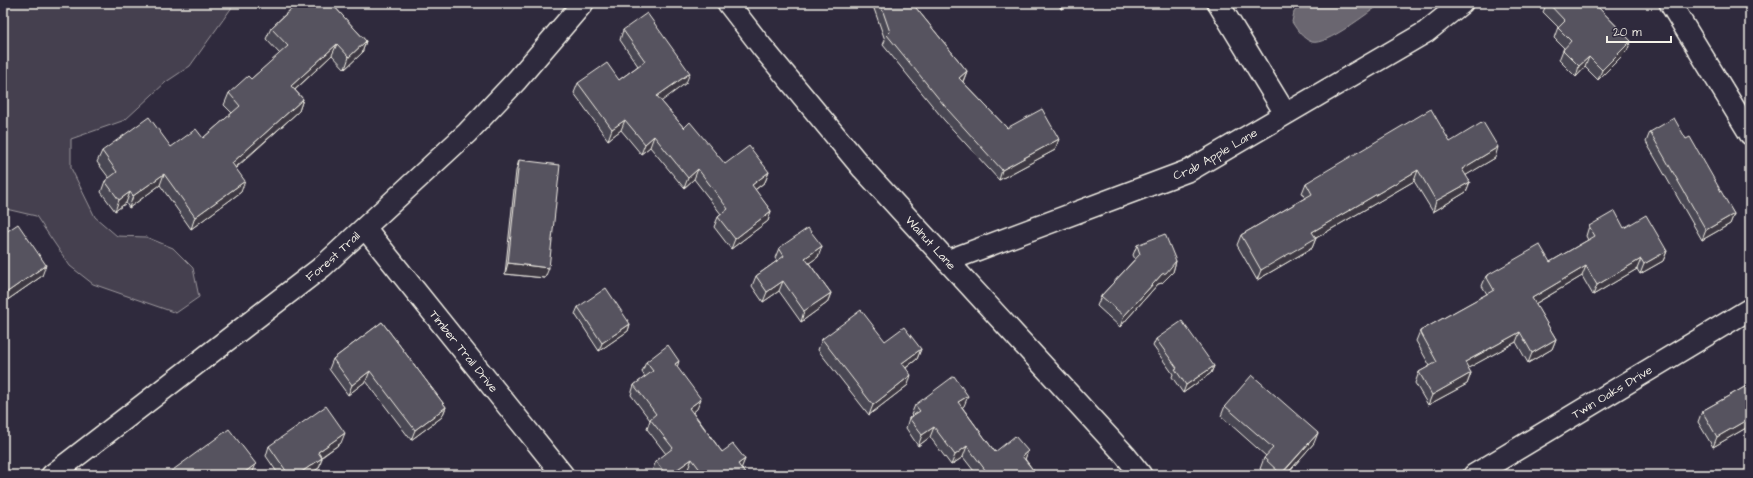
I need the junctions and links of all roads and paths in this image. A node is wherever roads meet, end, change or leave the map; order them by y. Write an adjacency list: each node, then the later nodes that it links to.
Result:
1 (583, 3): 8 (street, Forest Trail)
2 (728, 3): 9 (street, Walnut Lane)
3 (1218, 3): 6 (street)
4 (1462, 3): 6 (street, Crab Apple Lane)
5 (1670, 3): 7 (street)
6 (1285, 113): 9 (street, Crab Apple Lane)
7 (1750, 134)
8 (365, 228): 11 (street, Forest Trail); 12 (street, Timber Trail Drive)
9 (947, 261): 13 (street, Walnut Lane)
10 (1750, 309): 14 (street, Twin Oaks Drive)
11 (52, 475)
12 (563, 475)
13 (1141, 475)
14 (1474, 475)

